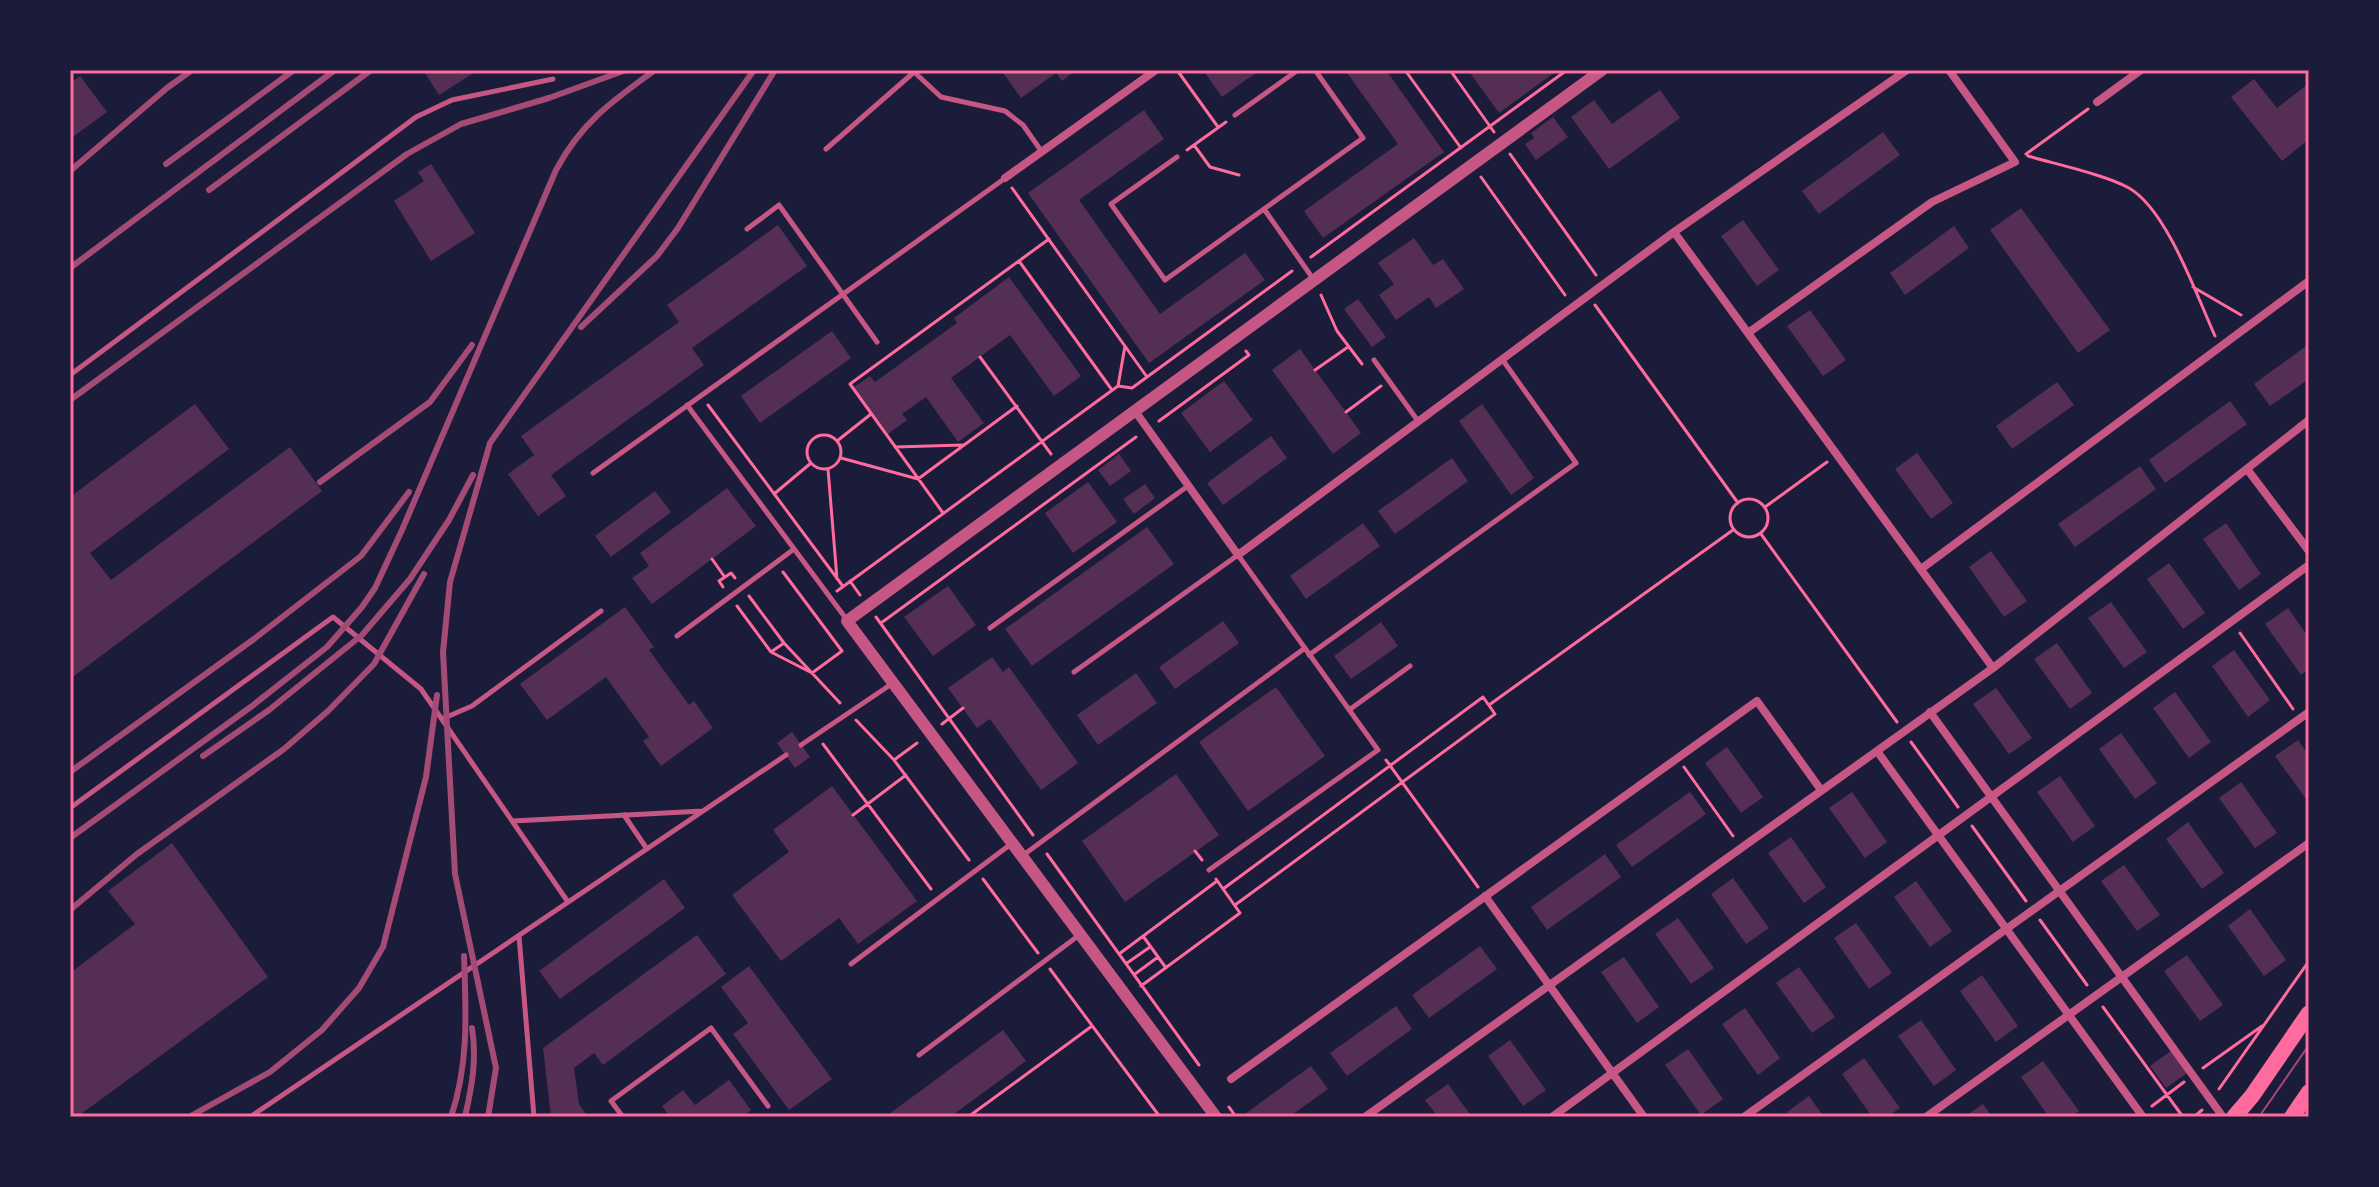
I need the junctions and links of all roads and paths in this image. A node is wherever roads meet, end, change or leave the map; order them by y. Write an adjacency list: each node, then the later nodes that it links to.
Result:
1 (1156, 70): 22 (street)
2 (1177, 70): 16 (path)
3 (1298, 70): 15 (lane)
4 (1315, 70): 27 (lane)
5 (1405, 70): 20 (path)
6 (1450, 70): 17 (path)
7 (1567, 70): 17 (path)
8 (1602, 70): 18 (street)
9 (1907, 70): 29 (street)
10 (1949, 70): 41 (street)
11 (2141, 70): 14 (street)
12 (913, 72): 21 (lane); 22 (lane)
13 (553, 79): 52 (lane)
14 (2097, 102): 36 (path)
15 (1235, 115): 16 (path)
16 (1218, 127): 19 (path)
17 (1490, 127): 18 (path); 20 (path)
18 (1502, 143): 24 (street); 35 (path)
19 (1194, 145): 23 (path); 25 (path)
20 (1460, 148): 24 (path); 32 (path)
21 (826, 149)
22 (1042, 152): 26 (street)
23 (1177, 157): 27 (lane)
24 (1472, 165): 33 (street); 38 (path)
25 (1239, 175)
26 (1005, 178): 30 (path); 37 (lane)
27 (1264, 209): 32 (lane)
28 (747, 229): 37 (lane)
29 (1674, 232): 35 (street); 41 (street)
30 (1049, 239): 31 (path); 43 (path)
31 (1019, 261): 58 (path); 64 (path)
32 (1302, 264): 33 (lane); 53 (path)
33 (1314, 280): 44 (path); 62 (street)
34 (2309, 281): 40 (street)
35 (1603, 285): 38 (street)
36 (2193, 287): 40 (path); 45 (path)
37 (843, 294): 42 (lane); 59 (lane)
38 (1573, 307): 48 (street)
39 (1601, 314): 83 (path)
40 (2254, 322): 45 (street)
41 (1748, 333): 72 (street)
42 (877, 342)
43 (1125, 346): 53 (path); 56 (path)
44 (1349, 346): 50 (path); 51 (path)
45 (2220, 347): 94 (street)
46 (1249, 355): 67 (path)
47 (980, 357): 61 (path)
48 (1502, 359): 66 (street); 111 (lane)
49 (1374, 360): 55 (lane)
50 (1364, 367)
51 (1315, 370)
52 (70, 375)
53 (1147, 377): 56 (path)
54 (1371, 377): 57 (path)
55 (1389, 380): 57 (path); 66 (lane)
56 (1118, 386): 58 (path)
57 (1379, 388): 63 (path)
58 (1112, 390): 69 (path)
59 (701, 396): 60 (lane); 82 (path)
60 (687, 405): 78 (lane); 88 (lane)
61 (1017, 406): 69 (path); 70 (path)
62 (1135, 411): 67 (street); 75 (street)
63 (1346, 412)
64 (871, 414): 68 (path); 71 (path)
65 (2309, 420): 77 (street)
66 (1418, 421): 90 (street)
67 (1147, 429): 80 (path); 81 (street)
68 (837, 441): 73 (path); 74 (path)
69 (1042, 441): 75 (path); 85 (path)
70 (963, 445): 71 (path); 79 (path)
71 (895, 447): 79 (path)
72 (1837, 455): 84 (path); 94 (street)
73 (841, 458): 76 (path); 79 (path)
74 (811, 463): 76 (path); 82 (path)
75 (1060, 466): 80 (path); 103 (street)
76 (828, 469): 96 (path)
77 (2247, 469): 89 (street); 113 (street)
78 (593, 473)
79 (918, 479): 85 (path)
80 (1073, 483): 105 (path)
81 (1188, 486): 90 (street); 106 (lane)
82 (774, 494): 96 (path)
83 (1738, 503): 84 (path); 86 (path)
84 (1765, 507): 87 (path)
85 (943, 513): 97 (path)
86 (1733, 530): 87 (path); 117 (path)
87 (1761, 534): 124 (path)
88 (794, 549): 92 (lane); 100 (lane)
89 (2309, 551)
90 (1238, 555): 109 (lane); 114 (lane)
91 (712, 559): 95 (path)
92 (776, 562): 98 (lane); 101 (path)
93 (2309, 565): 104 (street)
94 (1921, 569): 113 (street)
95 (725, 577): 98 (path); 99 (path)
96 (837, 579): 97 (path)
97 (843, 587): 100 (path)
98 (742, 588): 99 (lane); 108 (path)
99 (730, 597): 107 (lane); 110 (path)
100 (829, 597): 101 (path); 103 (lane)
101 (812, 609): 115 (path)
102 (601, 611): 123 (lane)
103 (847, 621): 116 (street)
104 (2231, 622): 122 (path); 135 (street)
105 (881, 623)
106 (990, 628)
107 (677, 636)
108 (784, 643): 110 (path); 115 (path)
109 (1305, 648): 111 (lane); 148 (lane)
110 (771, 652): 115 (path)
111 (1309, 655): 118 (lane)
112 (1410, 666): 118 (lane)
113 (1993, 668): 120 (street)
114 (1074, 672)
115 (812, 673): 119 (path)
116 (893, 683): 119 (lane); 143 (street)
117 (1489, 705): 131 (path); 133 (path)
118 (1349, 710): 127 (lane)
119 (849, 712): 125 (lane); 132 (path)
120 (1930, 712): 124 (street); 135 (street)
121 (2309, 712): 122 (street)
122 (2300, 718): 153 (street)
123 (442, 719): 137 (lane); 141 (lane)
124 (1904, 732): 128 (street)
125 (816, 734): 126 (lane); 136 (path)
126 (801, 745)
127 (1378, 750): 131 (path); 150 (lane)
128 (1877, 751): 134 (street); 142 (street)
129 (786, 755): 138 (lane)
130 (1677, 758): 134 (street); 145 (path); 154 (street)
131 (1390, 766): 133 (path); 152 (path)
132 (906, 775): 136 (path); 149 (path)
133 (1402, 783): 154 (path); 157 (path)
134 (1821, 790): 145 (street)
135 (1991, 797): 142 (street); 153 (street)
136 (867, 804): 140 (path); 155 (path)
137 (70, 808)
138 (703, 811): 139 (lane); 146 (lane)
139 (624, 815): 141 (lane); 146 (lane)
140 (853, 815)
141 (512, 821): 156 (lane)
142 (1939, 835): 158 (street); 179 (street)
143 (1012, 843): 148 (street); 149 (lane)
144 (2309, 843): 171 (street)
145 (1741, 847): 172 (street)
146 (647, 849): 156 (lane)
147 (1195, 851): 150 (path)
148 (1022, 856): 159 (street)
149 (976, 870): 155 (lane); 165 (path)
150 (1209, 870): 151 (path)
151 (1217, 881): 152 (path); 161 (path)
152 (1223, 889): 157 (path)
153 (2059, 891): 158 (street); 171 (street)
154 (1485, 896): 172 (street); 181 (street)
155 (938, 899): 167 (lane)
156 (568, 902): 160 (lane)
157 (1235, 905): 169 (path)
158 (2006, 929): 175 (street); 196 (street)
159 (1080, 934): 165 (lane); 192 (street)
160 (519, 935): 187 (lane); 188 (lane)
161 (1143, 936): 162 (path); 163 (path)
162 (1150, 947): 164 (path); 168 (path)
163 (1119, 954)
164 (1158, 957): 169 (path); 170 (path)
165 (1044, 961): 177 (path); 178 (lane)
166 (2309, 961): 176 (path)
167 (851, 964)
168 (1126, 964)
169 (1166, 968): 173 (path)
170 (1134, 975)
171 (2121, 976): 175 (street); 180 (street)
172 (1548, 984): 179 (street); 193 (street)
173 (1141, 986)
174 (2309, 1013): 200 (main road)
175 (2068, 1014): 186 (street); 197 (street)
176 (2265, 1024): 180 (path); 184 (path)
177 (1092, 1026): 190 (path); 191 (path)
178 (919, 1055)
179 (1612, 1073): 194 (street); 195 (street)
180 (2193, 1076): 183 (path); 184 (street)
181 (1231, 1079)
182 (2309, 1092): 201 (main road)
183 (2167, 1094): 186 (path); 198 (path)
184 (2211, 1100): 199 (street)
185 (768, 1106): 189 (lane)
186 (2141, 1115)
187 (250, 1117)
188 (534, 1117)
189 (623, 1117)
190 (968, 1117)
191 (1160, 1117)
192 (1216, 1117)
193 (1365, 1117)
194 (1552, 1117)
195 (1644, 1117)
196 (1744, 1117)
197 (1926, 1117)
198 (2183, 1117)
199 (2223, 1117)
200 (2234, 1117)
201 (2292, 1117)

